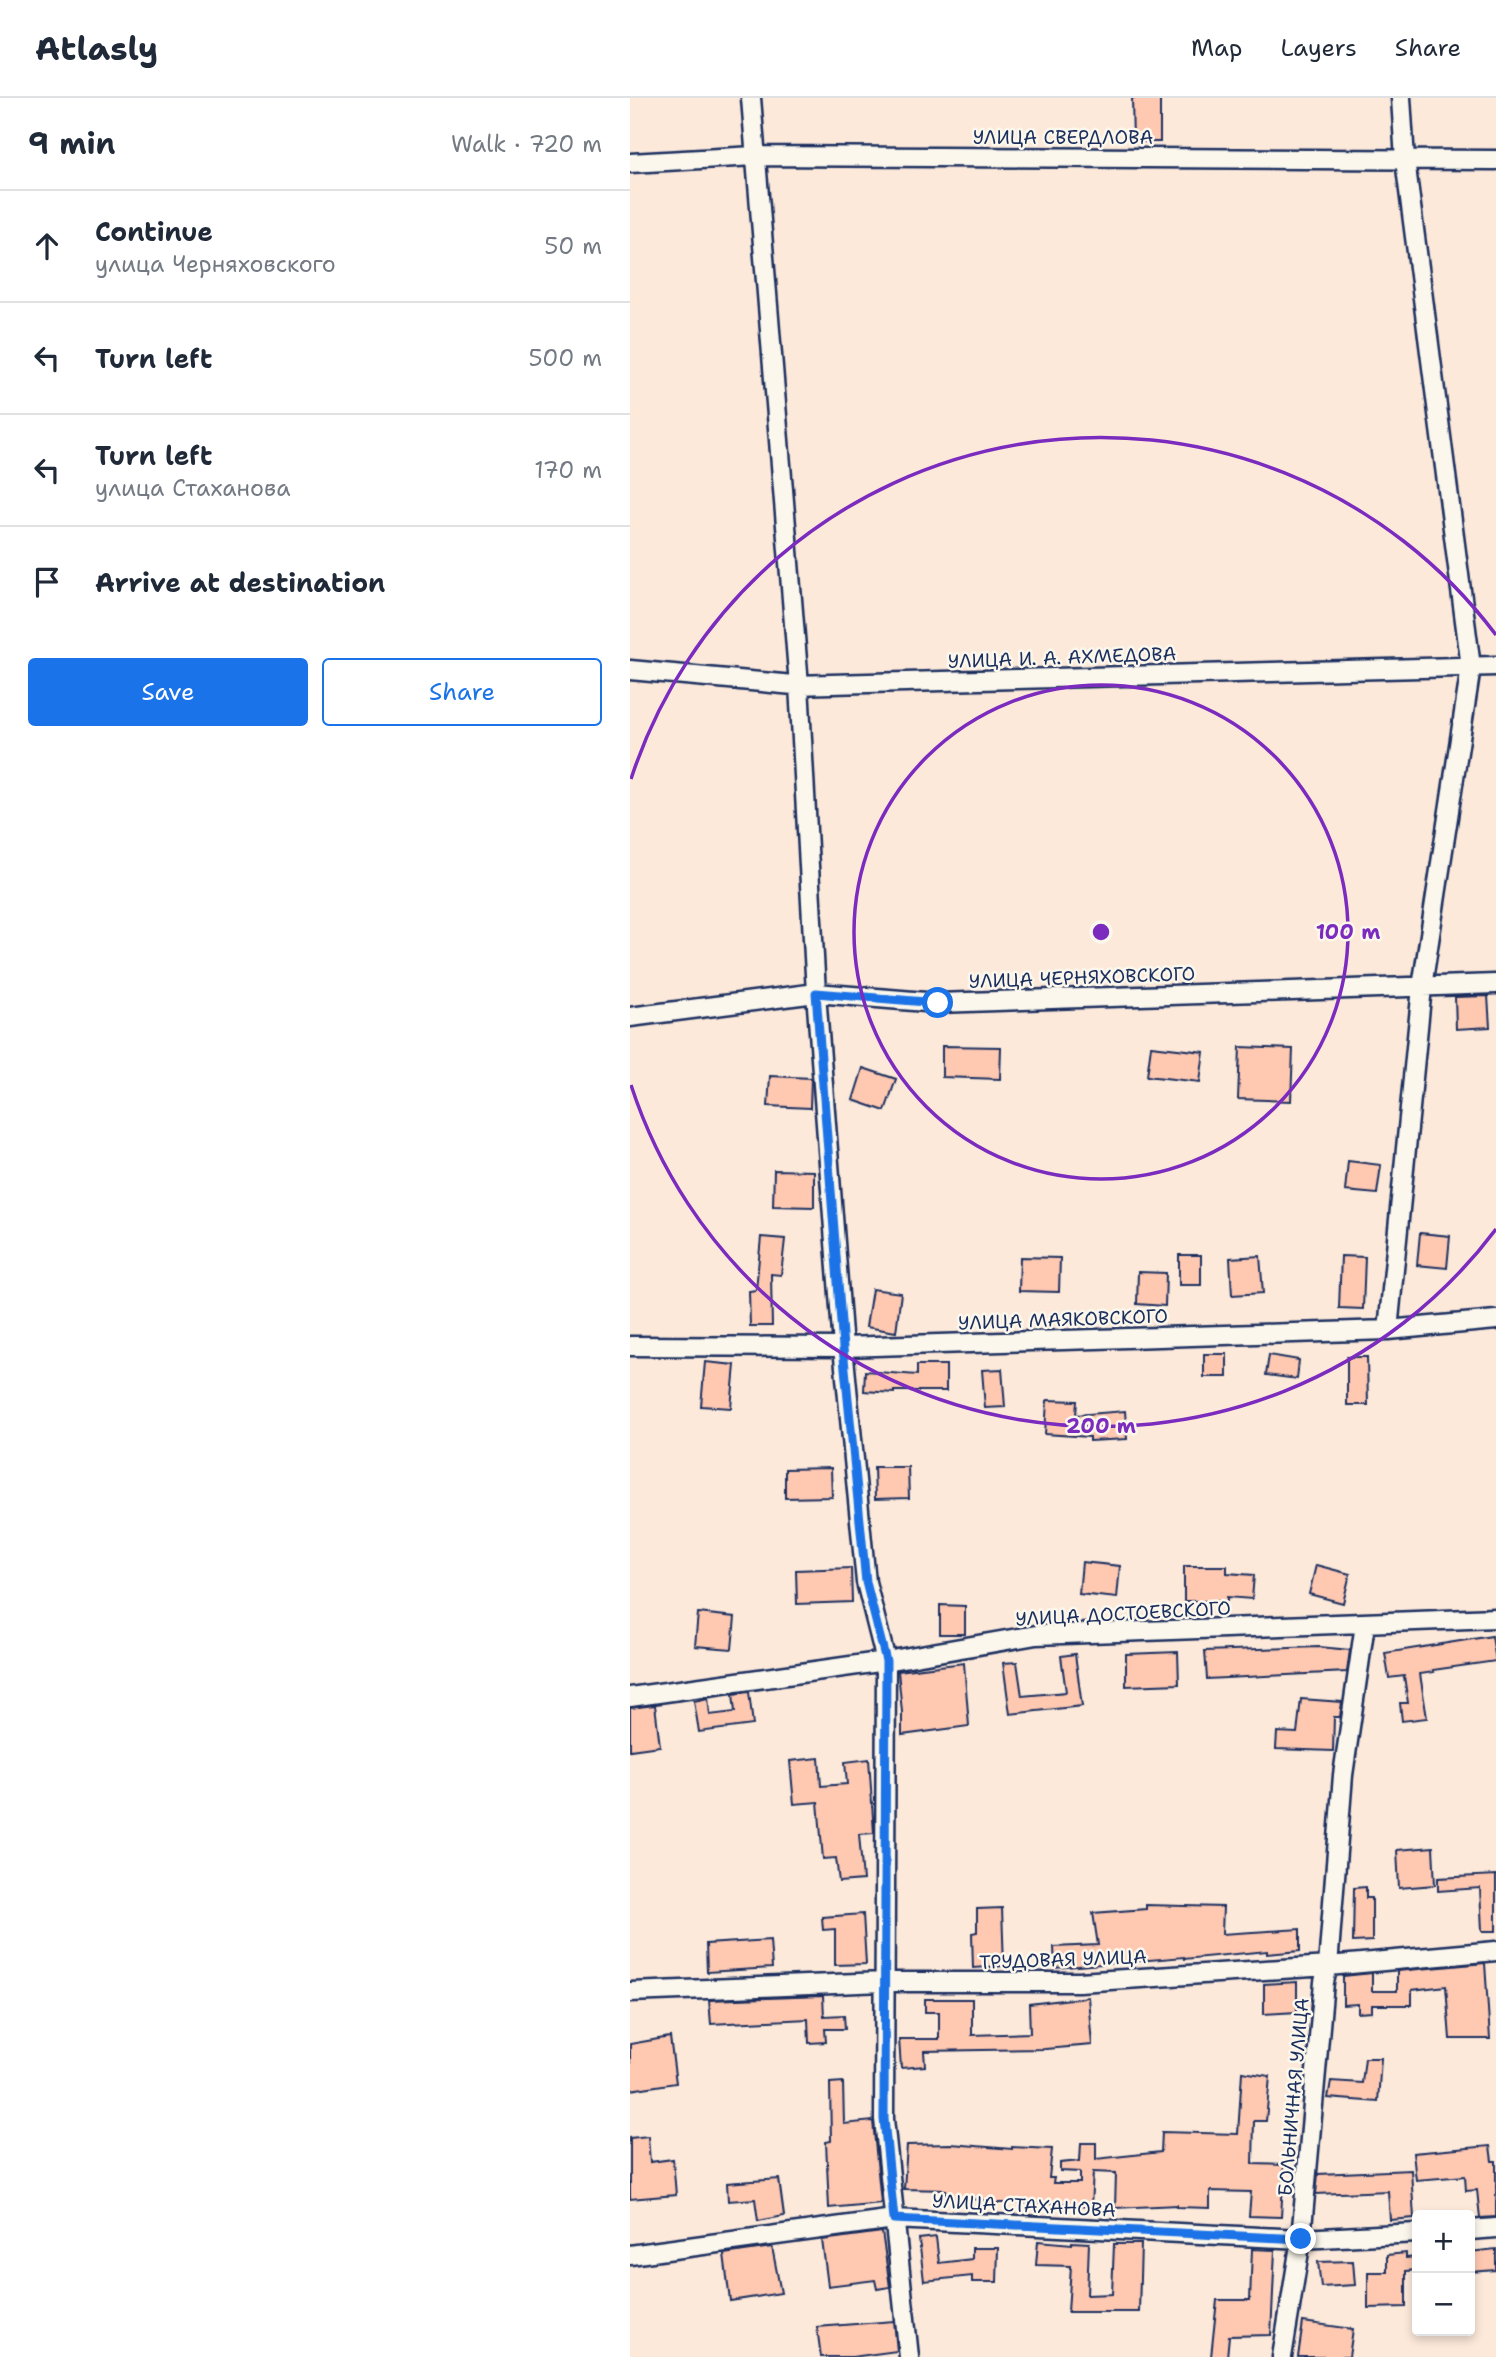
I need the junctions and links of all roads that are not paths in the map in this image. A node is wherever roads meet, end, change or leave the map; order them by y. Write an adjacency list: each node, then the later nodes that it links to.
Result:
1 (751, 98): 3 (street)
2 (1401, 98): 4 (street)
3 (755, 156): 4 (street, УЛИЦА СВЕРДЛОВА); 6 (street, УЛИЦА СВЕРДЛОВА); 10 (street)
4 (1405, 160): 5 (street, УЛИЦА СВЕРДЛОВА); 8 (street)
5 (1496, 160)
6 (630, 163)
7 (1496, 666): 8 (street, УЛИЦА И. А. АХМЕДОВА)
8 (1471, 667): 10 (street, УЛИЦА И. А. АХМЕДОВА); 12 (street)
9 (630, 670): 10 (street, УЛИЦА И. А. АХМЕДОВА)
10 (799, 685): 13 (street)
11 (1496, 984): 12 (street, УЛИЦА ЧЕРНЯХОВСКОГО)
12 (1422, 987): 13 (street, УЛИЦА ЧЕРНЯХОВСКОГО); 16 (street)
13 (816, 993): 14 (street, УЛИЦА ЧЕРНЯХОВСКОГО); 18 (street)
14 (630, 1017)
15 (1496, 1321): 16 (street, УЛИЦА МАЯКОВСКОГО)
16 (1388, 1330): 18 (street, УЛИЦА МАЯКОВСКОГО)
17 (630, 1346): 18 (street, УЛИЦА МАЯКОВСКОГО)
18 (843, 1348): 21 (street)
19 (1496, 1618): 20 (street, УЛИЦА ДОСТОЕВСКОГО)
20 (1365, 1624): 21 (street, УЛИЦА ДОСТОЕВСКОГО); 24 (street, БОЛЬНИЧНАЯ УЛИЦА)
21 (886, 1661): 22 (street, УЛИЦА ДОСТОЕВСКОГО); 25 (street)
22 (630, 1697)
23 (1496, 1951): 24 (street, ТРУДОВАЯ УЛИЦА)
24 (1328, 1966): 25 (street, ТРУДОВАЯ УЛИЦА); 31 (street, БОЛЬНИЧНАЯ УЛИЦА)
25 (884, 1982): 26 (street, ТРУДОВАЯ УЛИЦА); 27 (street)
26 (630, 1992)
27 (894, 2219): 31 (street, УЛИЦА СТАХАНОВА); 32 (street, УЛИЦА СТАХАНОВА); 33 (street)
28 (1496, 2228): 29 (street)
29 (1475, 2230)
30 (1412, 2233): 31 (street, УЛИЦА СТАХАНОВА)
31 (1301, 2239): 34 (street, БОЛЬНИЧНАЯ УЛИЦА)
32 (630, 2255)
33 (909, 2357)
34 (1282, 2357)

